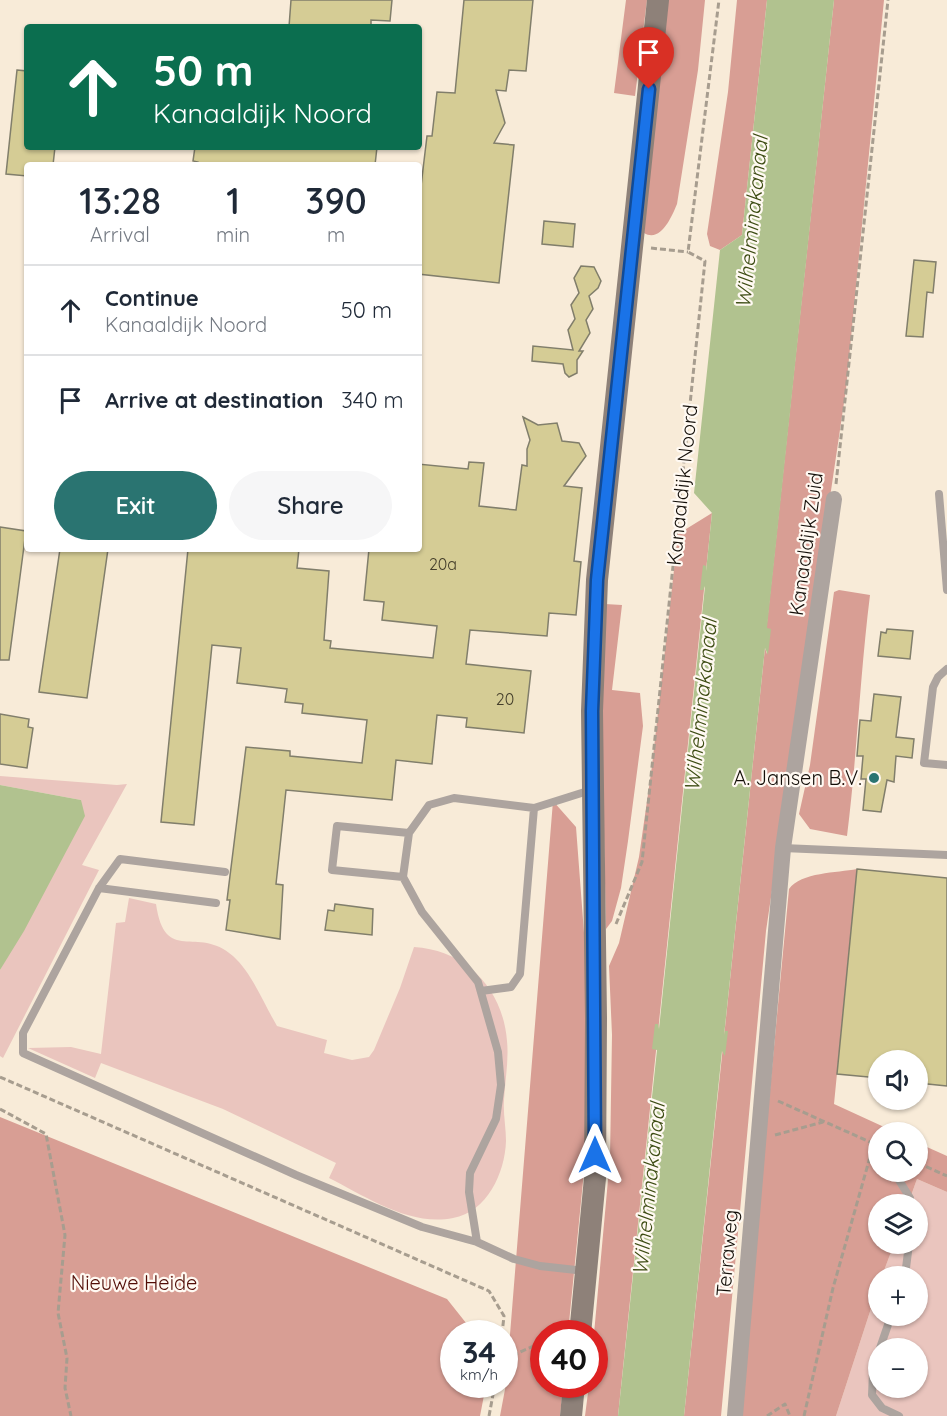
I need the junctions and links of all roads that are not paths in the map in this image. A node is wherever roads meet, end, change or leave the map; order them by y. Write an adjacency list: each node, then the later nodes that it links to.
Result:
1 (658, 0): 7 (street)
2 (939, 494): 4 (lane)
3 (834, 499): 10 (street, Kanaaldijk Zuid)
4 (947, 590)
5 (947, 669): 6 (lane)
6 (947, 765)
7 (593, 790): 8 (lane); 19 (street)
8 (534, 808): 9 (lane); 16 (lane)
9 (409, 833): 13 (lane); 13 (lane)
10 (783, 848): 11 (lane); 17 (street, Kanaaldijk Zuid)
11 (947, 855)
12 (225, 872): 14 (lane)
13 (403, 877): 16 (lane)
14 (99, 888): 15 (lane); 18 (lane)
15 (216, 903)
16 (481, 991): 18 (lane)
17 (762, 1094): 24 (street, Terraweg)
18 (477, 1242): 19 (lane)
19 (586, 1271): 20 (street)
20 (581, 1320)
21 (573, 1398): 23 (street)
22 (874, 1398): 25 (lane)
23 (571, 1416)
24 (735, 1416)
25 (899, 1416)

